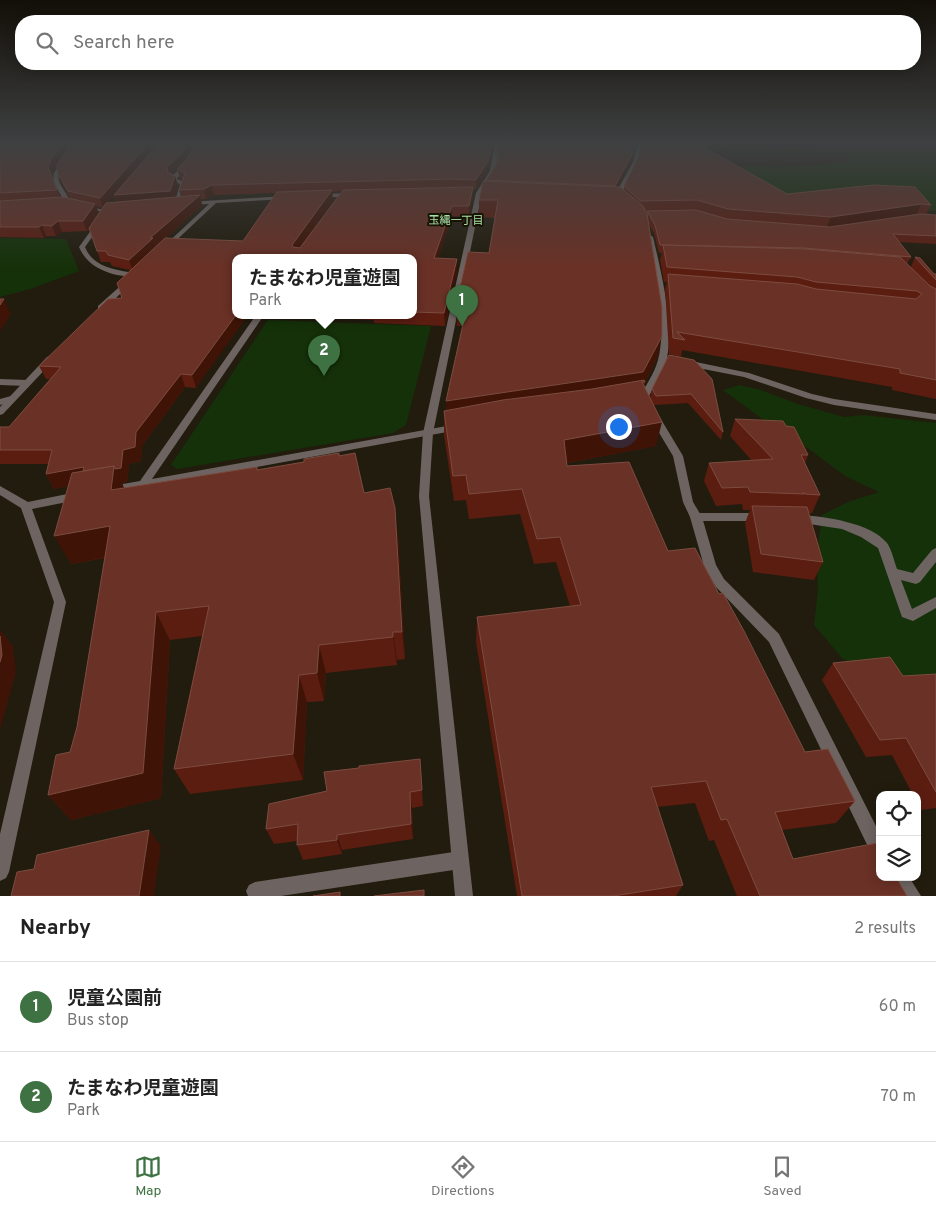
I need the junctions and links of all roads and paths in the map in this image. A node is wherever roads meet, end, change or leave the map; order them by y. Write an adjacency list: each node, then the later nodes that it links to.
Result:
1 (59, 185): 12 (street)
2 (182, 185): 15 (street)
3 (484, 185): 35 (street)
4 (623, 185): 9 (street)
5 (359, 194): 6 (street)
6 (342, 195): 7 (street); 13 (street)
7 (312, 197)
8 (293, 198): 10 (street)
9 (610, 199)
10 (216, 201): 15 (street); 17 (street)
11 (57, 203): 12 (street)
12 (67, 203): 21 (street)
13 (336, 203)
14 (166, 204): 15 (street)
15 (176, 204)
16 (649, 231): 18 (street)
17 (157, 255)
18 (655, 257): 19 (street); 22 (street)
19 (665, 257)
20 (142, 268): 21 (street)
21 (135, 275): 24 (street)
22 (659, 285): 23 (street); 27 (street)
23 (668, 286)
24 (92, 317)
25 (257, 319): 36 (street)
26 (57, 352): 29 (street)
27 (663, 358): 33 (street); 39 (street)
28 (0, 382): 29 (street)
29 (27, 383): 30 (street)
30 (11, 399): 31 (street); 32 (street)
31 (0, 402)
32 (0, 412)
33 (936, 416)
34 (465, 426): 35 (street)
35 (428, 432): 36 (street); 46 (street)
36 (144, 483): 38 (street)
37 (0, 490): 38 (street)
38 (26, 506): 47 (street)
39 (696, 517): 40 (street); 45 (street)
40 (775, 518)
41 (791, 518): 43 (street)
42 (936, 553): 43 (street)
43 (892, 572): 44 (street)
44 (936, 602)
45 (876, 845)
46 (460, 860): 49 (street); 50 (street)
47 (0, 872)
48 (901, 881): 51 (street)
49 (255, 891)
50 (464, 896)
51 (912, 896)

